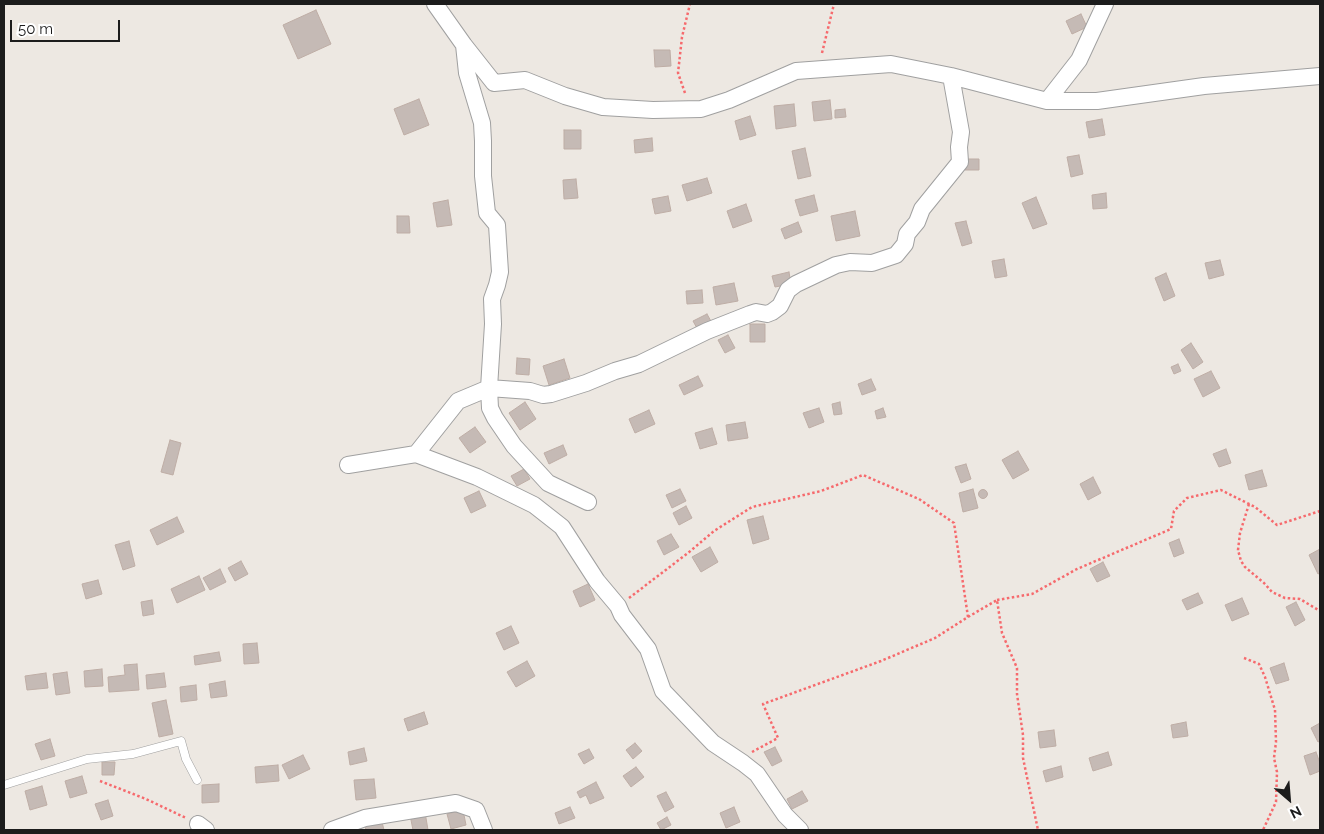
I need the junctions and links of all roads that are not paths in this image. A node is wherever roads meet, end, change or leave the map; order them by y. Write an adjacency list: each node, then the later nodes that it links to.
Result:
1 (435, 4): 3 (street)
2 (1104, 4): 8 (street)
3 (464, 45): 4 (street); 7 (street)
4 (467, 73): 7 (street); 9 (street)
5 (951, 76): 7 (street); 8 (street); 9 (street)
6 (1320, 76): 8 (street)
7 (494, 83)
8 (1047, 101)
9 (489, 388): 10 (street); 12 (street)
10 (416, 454): 11 (street); 17 (street)
11 (348, 465)
12 (588, 502)
13 (197, 780): 14 (lane)
14 (4, 785)
15 (332, 830): 16 (street)
16 (484, 830)
17 (800, 830)

